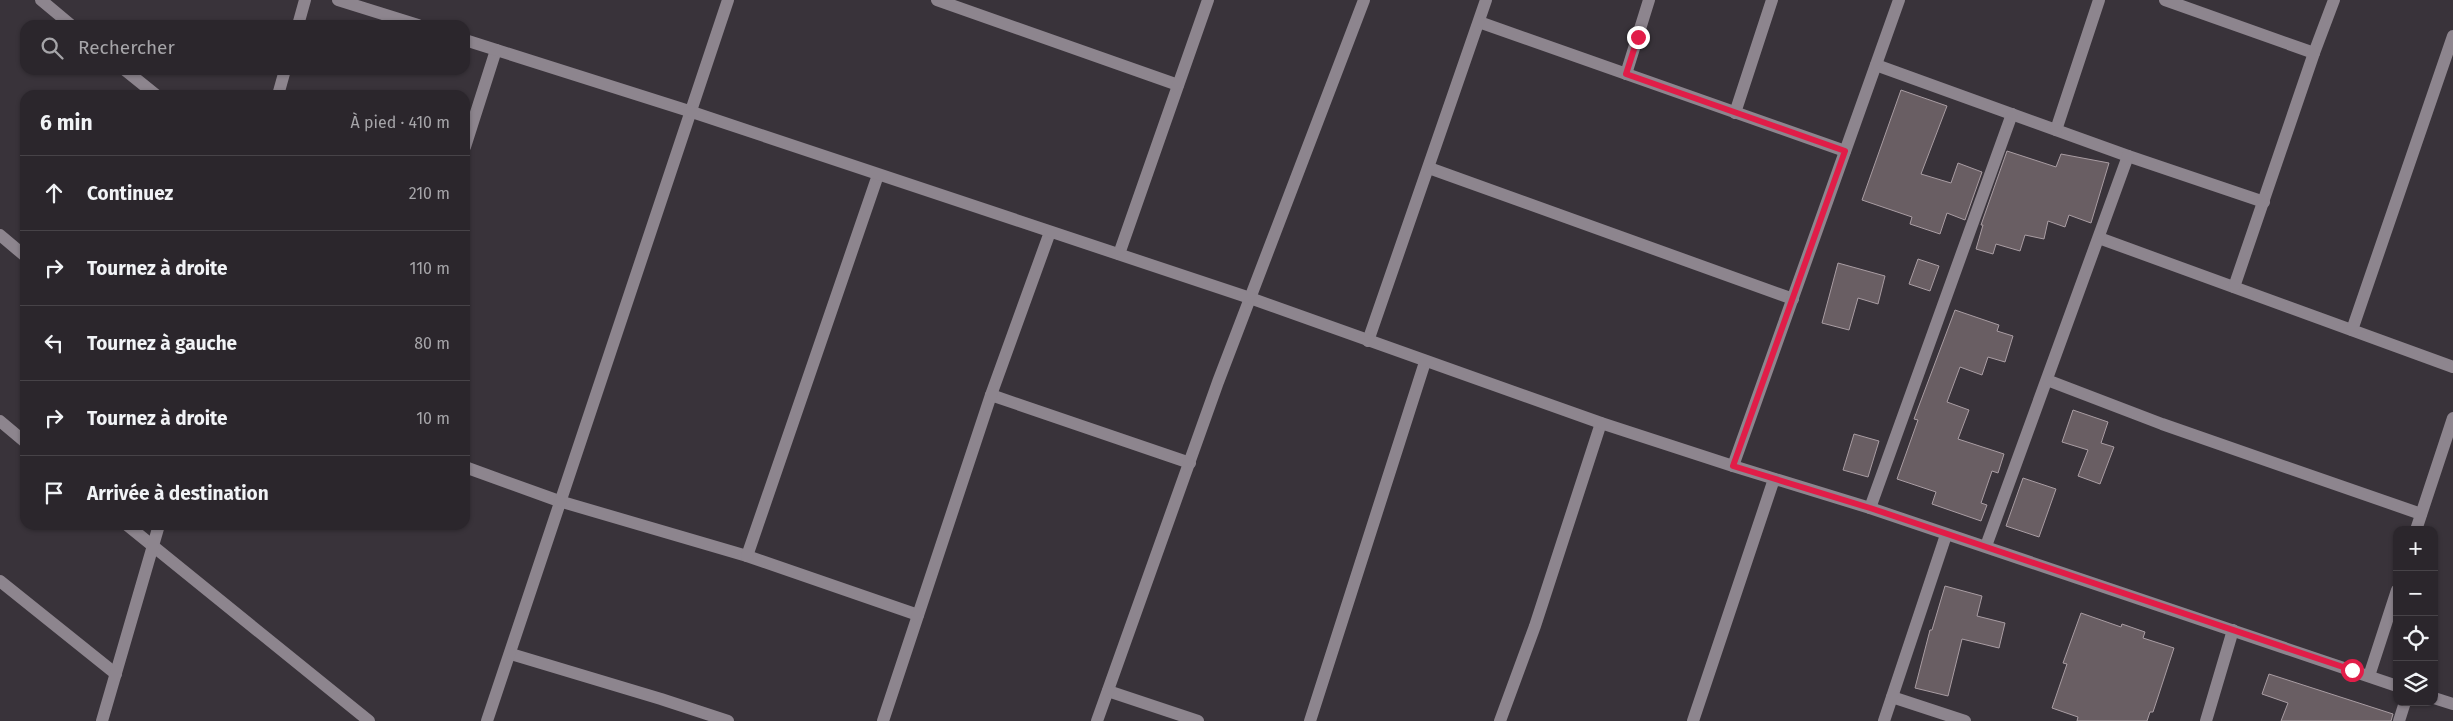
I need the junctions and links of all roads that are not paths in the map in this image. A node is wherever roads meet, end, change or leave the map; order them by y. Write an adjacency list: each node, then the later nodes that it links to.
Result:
1 (41, 0): 15 (street)
2 (305, 0): 16 (street)
3 (338, 0): 17 (street)
4 (728, 0): 30 (street)
5 (937, 0): 27 (street)
6 (1208, 0): 27 (street)
7 (1364, 0): 46 (street)
8 (1486, 0): 18 (street)
9 (1649, 0): 24 (street)
10 (1772, 0): 31 (street)
11 (1900, 0): 23 (street)
12 (2099, 0): 33 (street)
13 (2165, 0): 22 (street)
14 (2334, 0): 22 (street)
15 (65, 20)
16 (299, 20)
17 (402, 20)
18 (1479, 22): 24 (street); 37 (street)
19 (2453, 36): 48 (street)
20 (470, 42): 21 (street)
21 (496, 50): 30 (street); 34 (street)
22 (2314, 53): 39 (street)
23 (1876, 65): 32 (street); 35 (street)
24 (1626, 74): 31 (street)
25 (132, 75): 28 (street)
26 (284, 75): 29 (street)
27 (1178, 85): 44 (street)
28 (150, 90)
29 (279, 90)
30 (690, 111): 38 (street); 62 (street)
31 (1735, 113): 35 (street)
32 (2012, 114): 33 (street); 63 (street)
33 (2056, 130): 36 (street)
34 (470, 131)
35 (1845, 151): 47 (street)
36 (2128, 156): 39 (street); 42 (street)
37 (1429, 168): 47 (street); 49 (street)
38 (878, 175): 40 (street); 71 (street)
39 (2264, 202): 45 (street)
40 (1050, 232): 44 (street); 53 (street)
41 (0, 235): 43 (street)
42 (2099, 238): 45 (street); 52 (street)
43 (20, 252)
44 (1119, 254): 46 (street)
45 (2234, 287): 48 (street)
46 (1250, 298): 49 (street); 58 (street)
47 (1793, 299): 59 (street)
48 (2352, 330): 51 (street)
49 (1368, 341): 50 (street)
50 (1425, 362): 56 (street); 92 (street)
51 (2453, 367)
52 (2047, 380): 64 (street); 70 (street)
53 (991, 396): 58 (street); 74 (street)
54 (2453, 418): 64 (street)
55 (0, 422): 57 (street)
56 (1601, 423): 59 (street); 93 (street)
57 (20, 438)
58 (1190, 463): 80 (street)
59 (1733, 466): 61 (street)
60 (470, 469): 62 (street)
61 (1774, 479): 63 (street); 94 (street)
62 (560, 500): 71 (street); 76 (street)
63 (1870, 508): 68 (street)
64 (2421, 514): 65 (street)
65 (2417, 526)
66 (133, 530): 69 (street)
67 (158, 530): 69 (street)
68 (1946, 535): 70 (street); 81 (street)
69 (153, 546): 77 (street); 86 (street)
70 (1986, 546): 75 (street)
71 (747, 556): 74 (street)
72 (0, 582): 77 (street)
73 (2393, 602): 78 (street)
74 (918, 616): 89 (street)
75 (2233, 630): 78 (street); 97 (street)
76 (510, 654): 87 (street); 88 (street)
77 (116, 674): 85 (street)
78 (2369, 676): 79 (street)
79 (2393, 685)
80 (1108, 691): 90 (street); 91 (street)
81 (1892, 698): 95 (street); 96 (street)
82 (2438, 699): 83 (street)
83 (2453, 704)
84 (2404, 706): 98 (street)
85 (102, 721)
86 (369, 721)
87 (487, 721)
88 (728, 721)
89 (883, 721)
90 (1097, 721)
91 (1198, 721)
92 (1310, 721)
93 (1500, 721)
94 (1693, 721)
95 (1884, 721)
96 (1965, 721)
97 (2206, 721)
98 (2398, 721)

